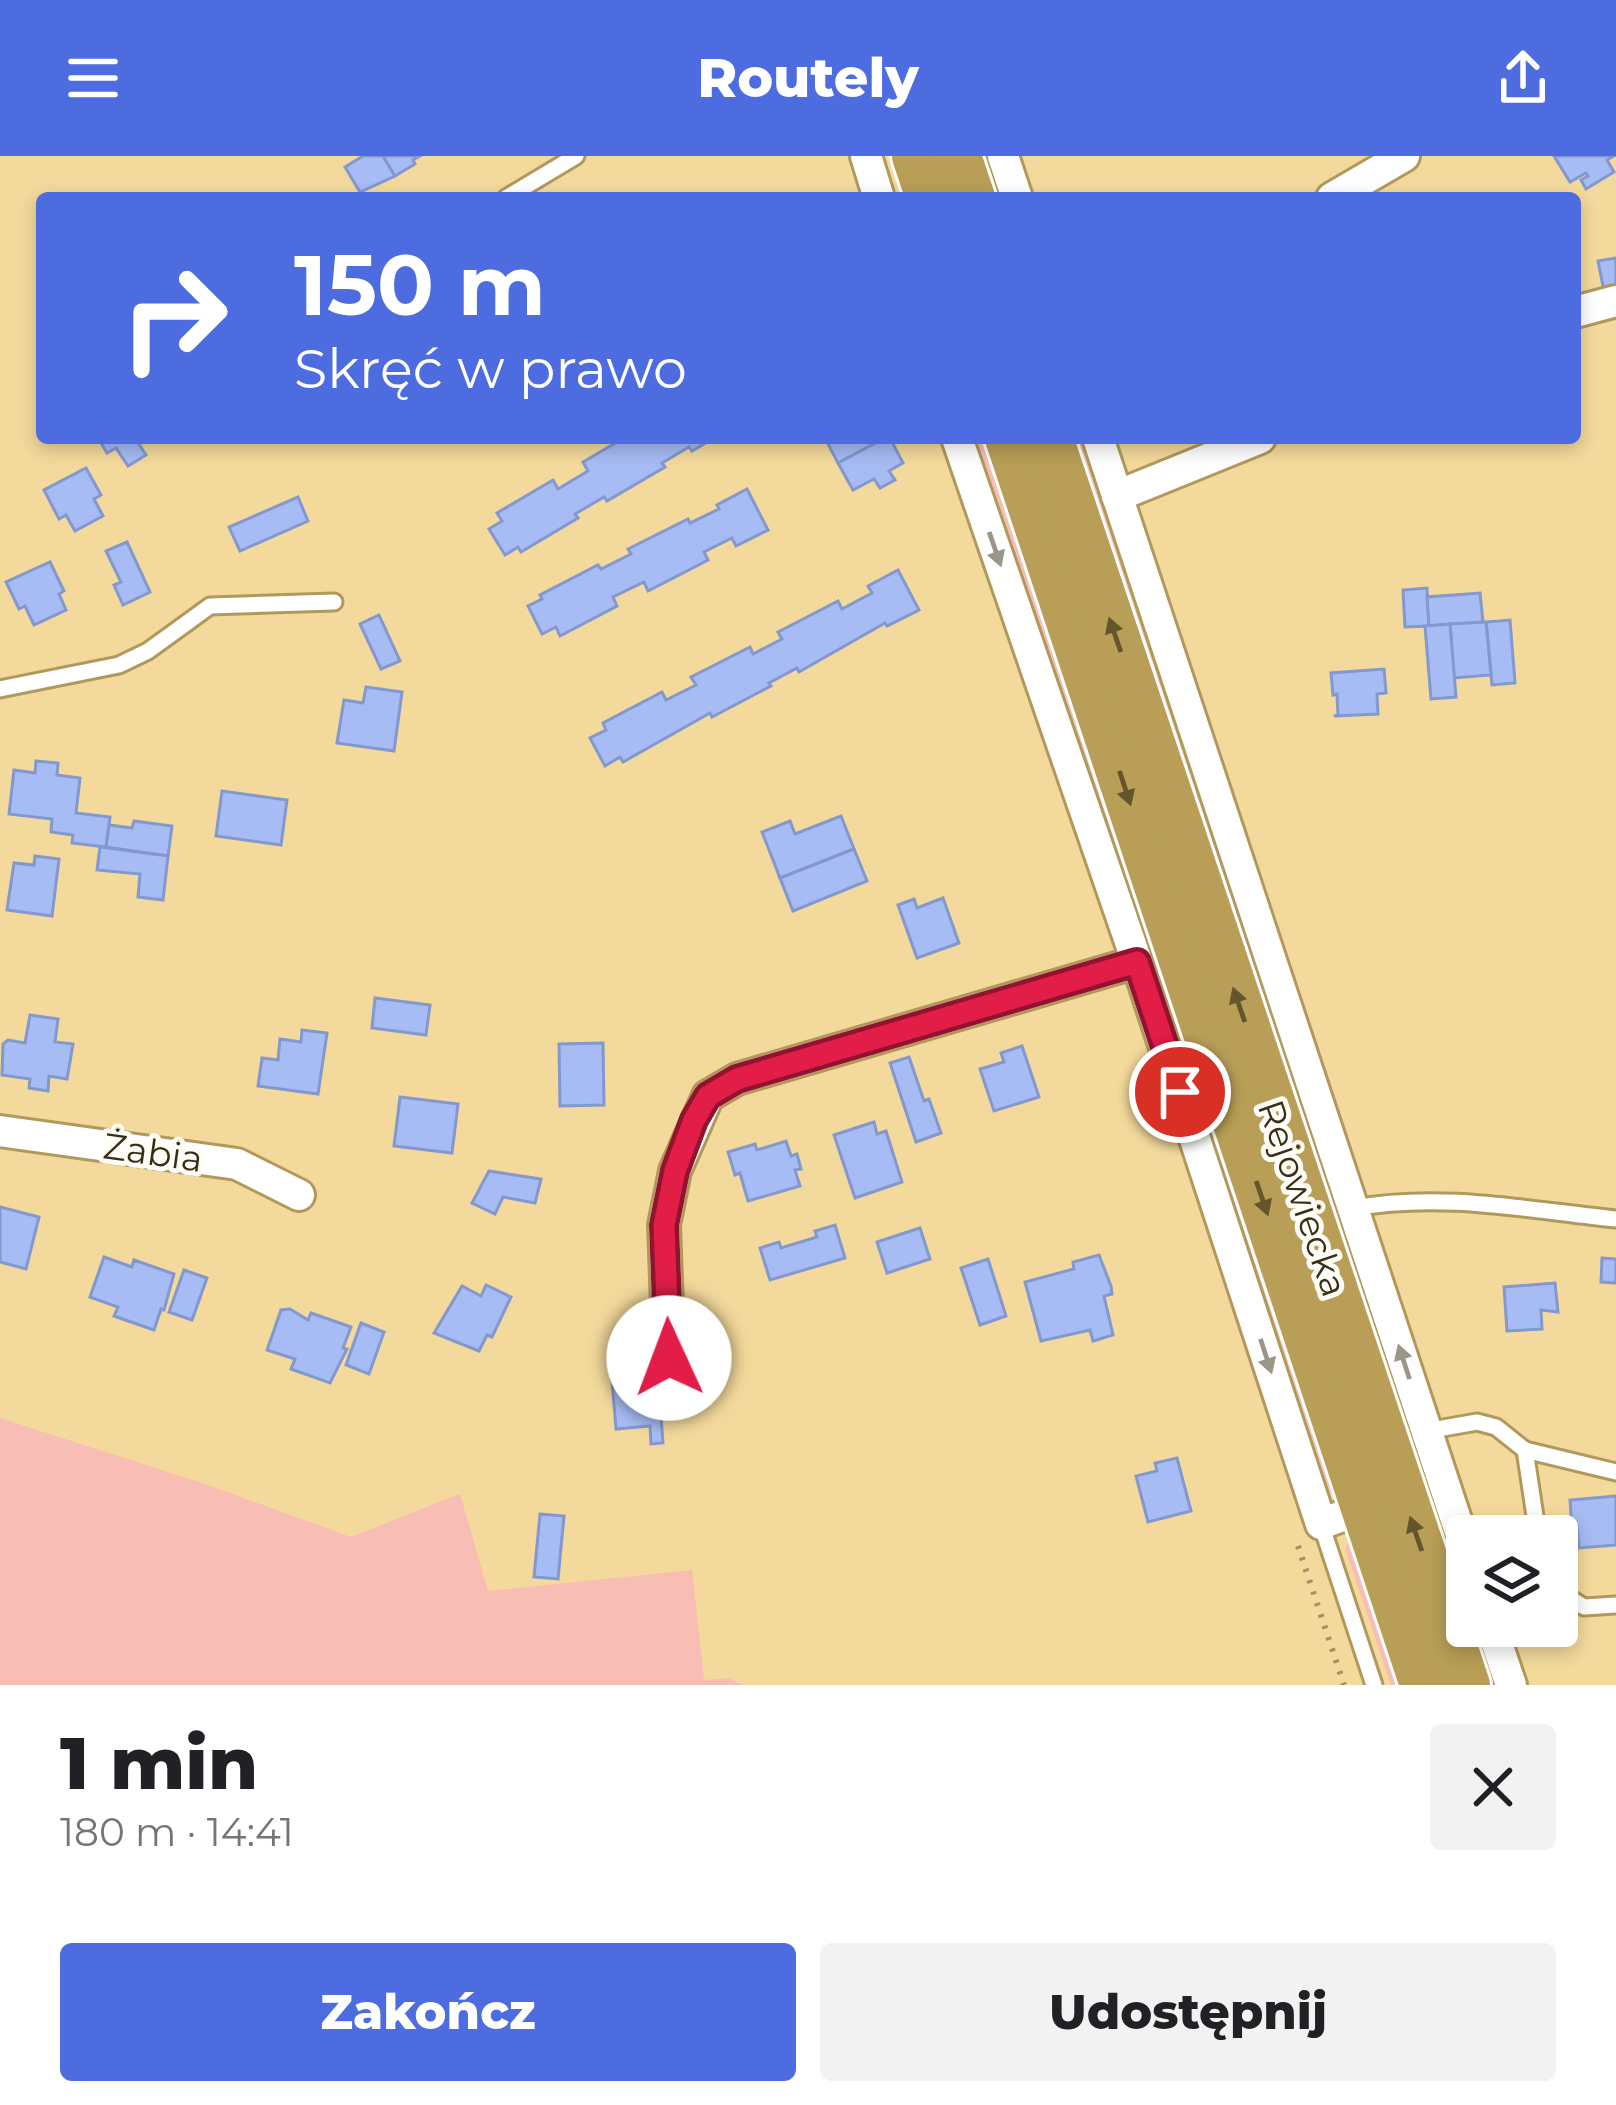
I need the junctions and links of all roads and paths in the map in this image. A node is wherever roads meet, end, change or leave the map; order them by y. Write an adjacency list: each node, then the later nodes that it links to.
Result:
1 (576, 156): 7 (lane)
2 (866, 156): 8 (street)
3 (916, 156): 9 (highway)
4 (958, 156): 10 (highway)
5 (1003, 156): 11 (street)
6 (1404, 156): 12 (street)
7 (516, 192)
8 (877, 192)
9 (928, 192)
10 (969, 192)
11 (1015, 192)
12 (1342, 192)
13 (1616, 301): 14 (street)
14 (1581, 310)
15 (959, 444): 23 (street, one-way to 23)
16 (1011, 444): 34 (highway, Rejowiecka, one-way to 34)
17 (1051, 444): 40 (highway, Rejowiecka, one-way to 17)
18 (1099, 444): 20 (street)
19 (1245, 444): 20 (street)
20 (1117, 496): 26 (street)
21 (334, 602): 22 (lane)
22 (0, 688)
23 (1137, 962): 28 (street); 34 (street, one-way to 34)
24 (0, 1131): 25 (street, Żabia)
25 (299, 1195)
26 (1354, 1208): 27 (lane); 29 (street, one-way to 26)
27 (1616, 1219)
28 (669, 1358)
29 (1426, 1431): 30 (lane); 32 (street)
30 (1525, 1450): 31 (lane); 33 (lane)
31 (1616, 1472)
32 (1454, 1515)
33 (1535, 1515)
34 (1344, 1516): 38 (lane); 39 (highway, Rejowiecka)
35 (1578, 1603): 36 (lane)
36 (1616, 1604)
37 (1499, 1647): 41 (street)
38 (1375, 1685)
39 (1424, 1685)
40 (1466, 1685)
41 (1511, 1685)

